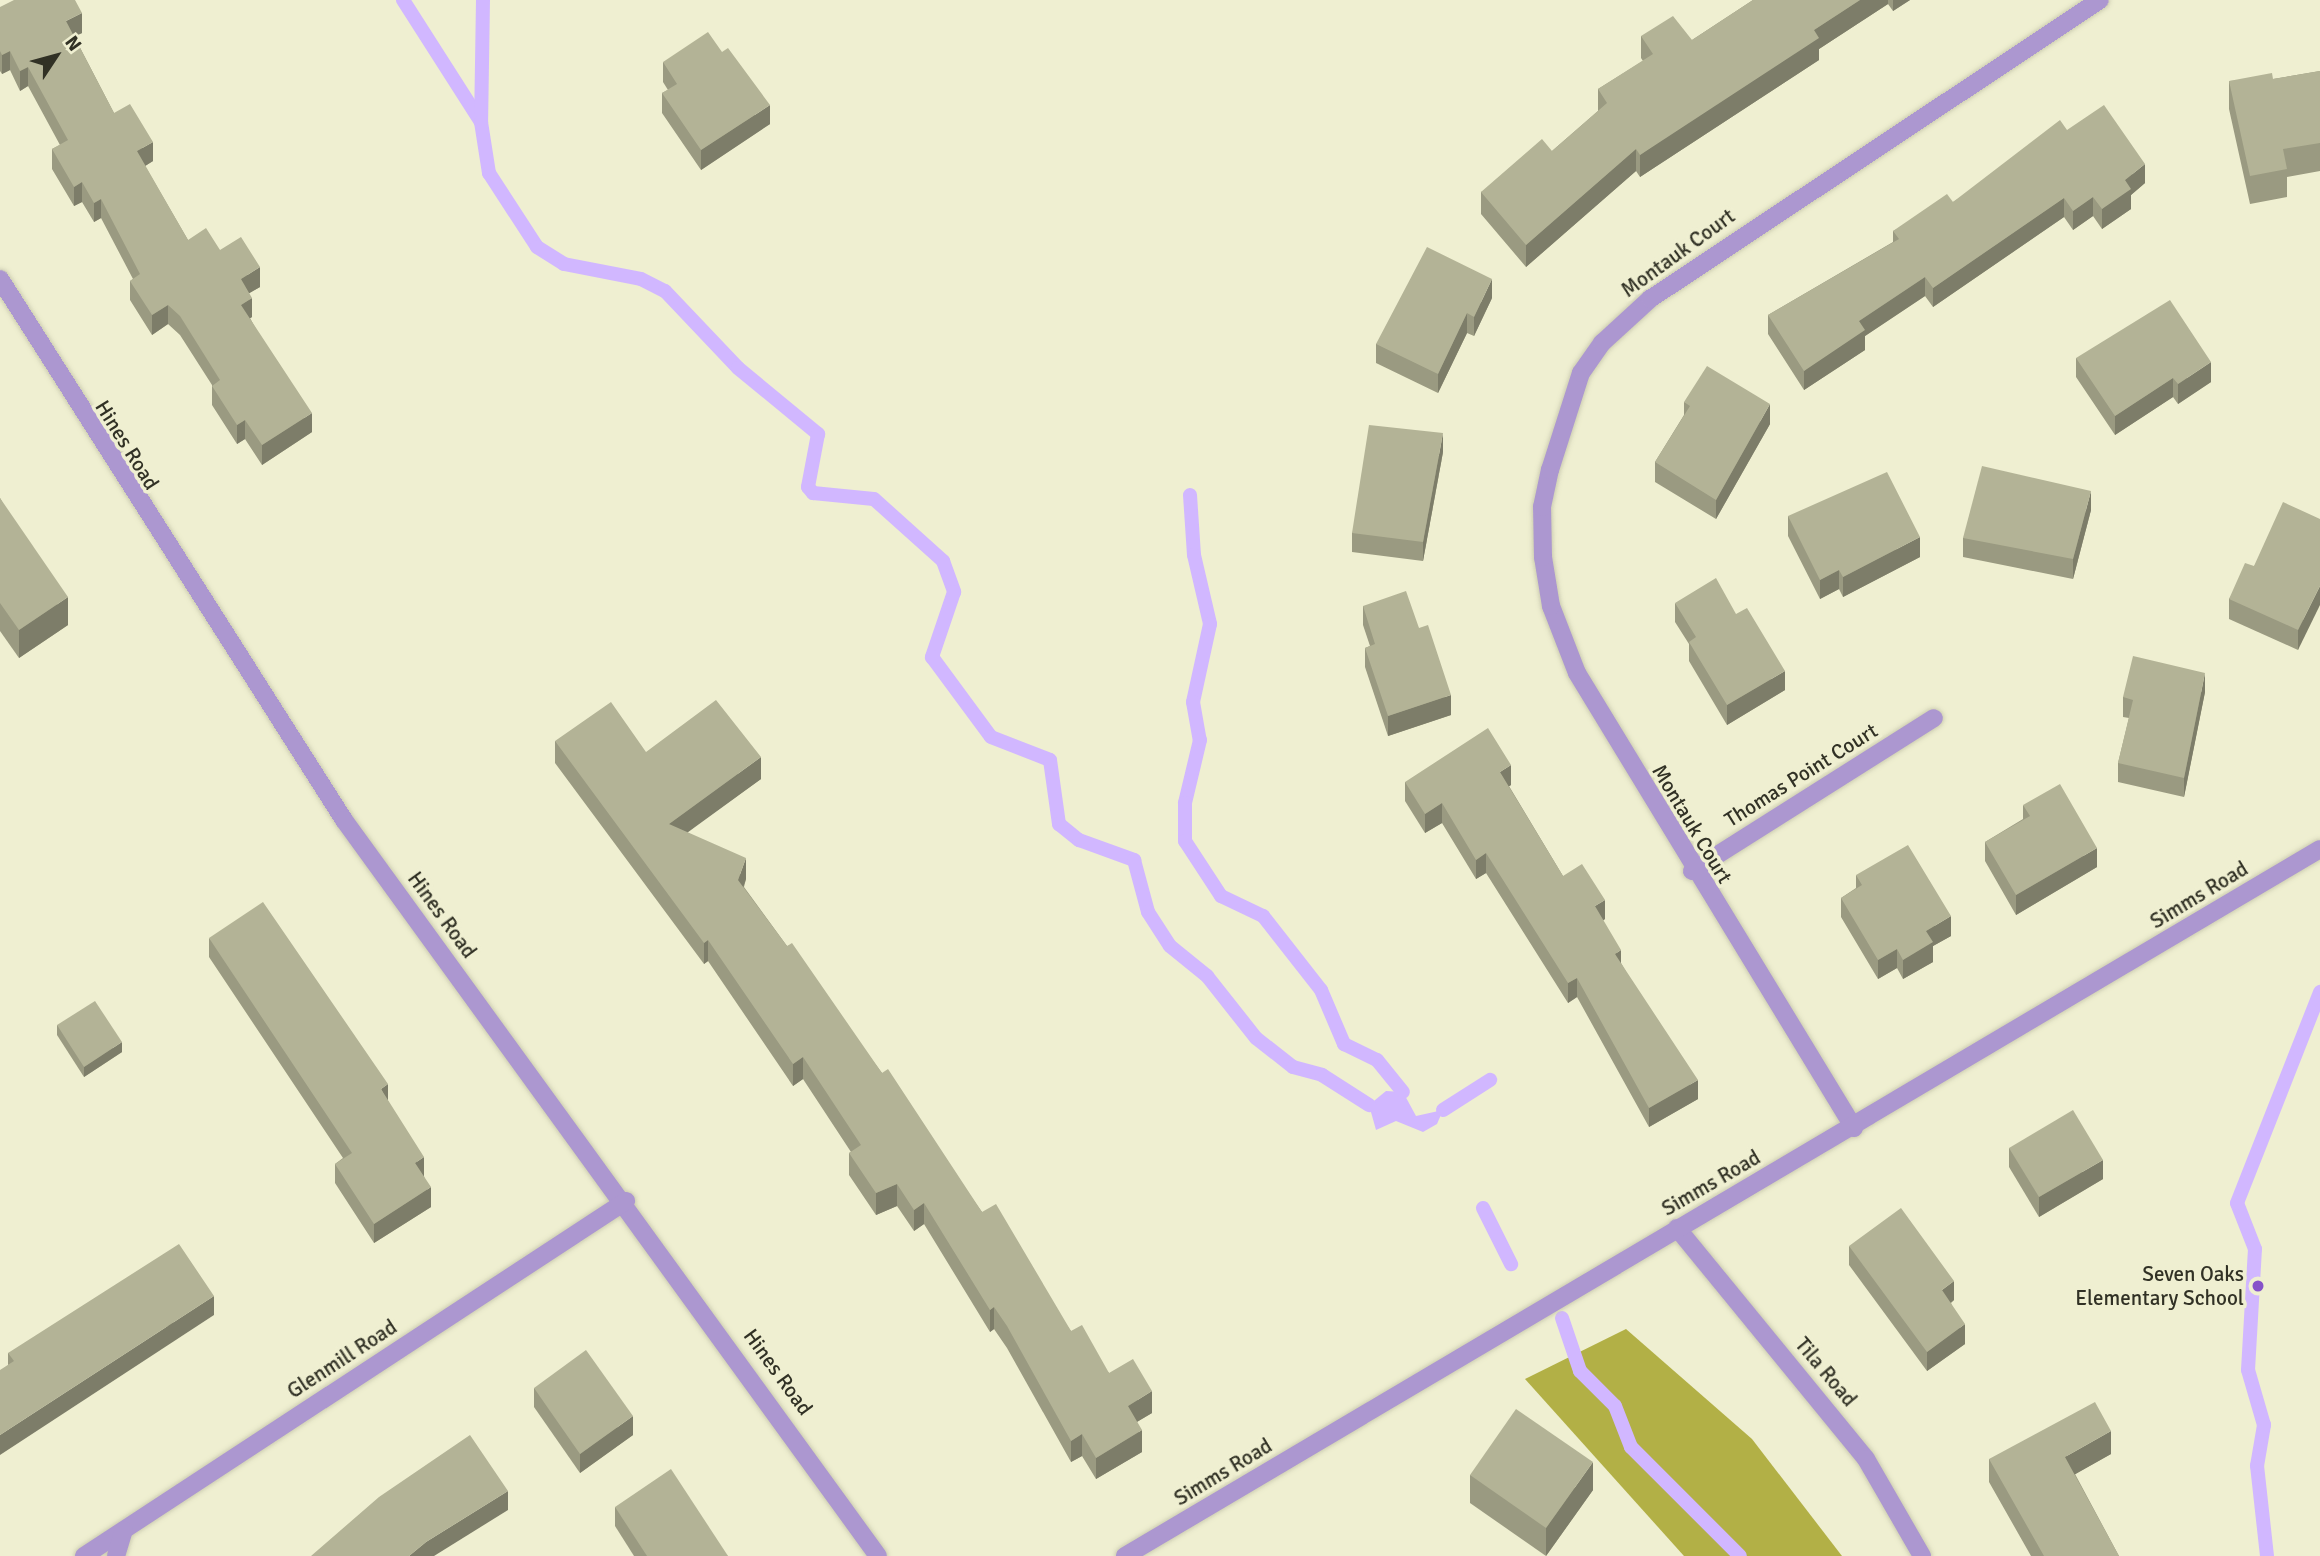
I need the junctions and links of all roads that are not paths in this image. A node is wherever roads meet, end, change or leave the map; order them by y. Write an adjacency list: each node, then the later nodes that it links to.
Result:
1 (2100, 0): 5 (street, Montauk Court)
2 (0, 279): 7 (street, Hines Road)
3 (1934, 718): 5 (street, Thomas Point Court)
4 (2320, 849): 6 (street, Simms Road)
5 (1692, 871): 6 (street, Montauk Court)
6 (1854, 1128): 8 (street, Simms Road)
7 (626, 1201): 9 (street, Glenmill Road); 12 (street, Hines Road)
8 (1677, 1228): 13 (street, Simms Road); 14 (street, Tila Road)
9 (124, 1530): 10 (street, Glenmill Road); 11 (street)
10 (84, 1556)
11 (116, 1556)
12 (878, 1556)
13 (1125, 1556)
14 (1922, 1556)

